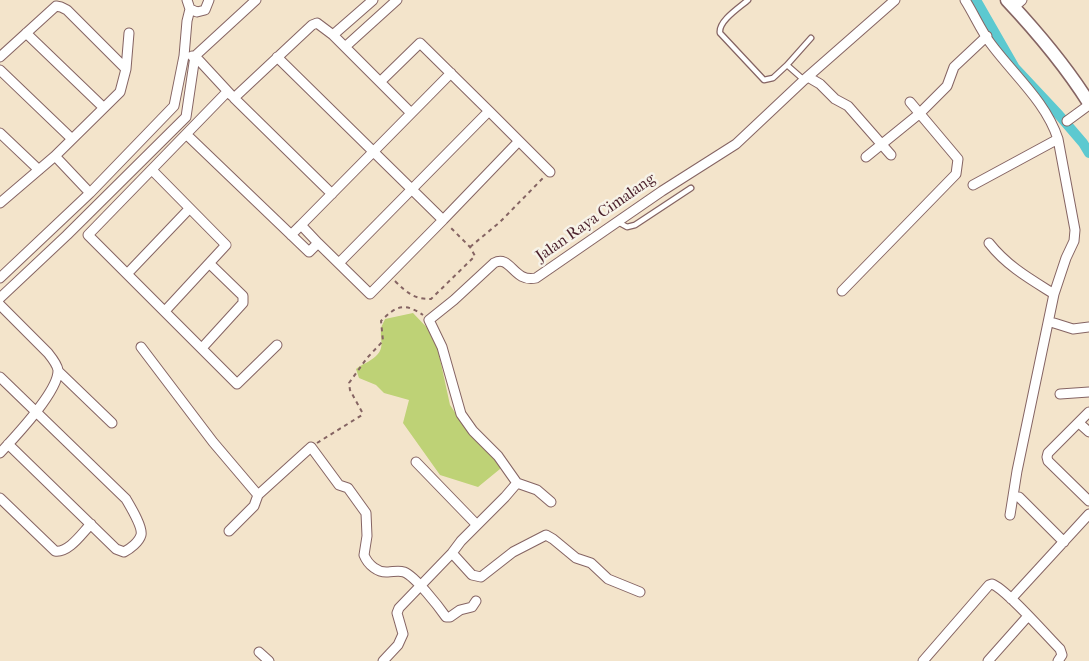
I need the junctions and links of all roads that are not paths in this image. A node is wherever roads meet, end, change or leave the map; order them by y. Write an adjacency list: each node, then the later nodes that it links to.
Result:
1 (209, 0): 9 (street)
2 (256, 0): 17 (street)
3 (373, 0): 12 (street)
4 (397, 0): 15 (street)
5 (748, 0): 20 (lane)
6 (895, 0): 24 (street, Jalan Raya Cimalang)
7 (966, 0): 13 (street)
8 (1014, 2): 28 (main road)
9 (188, 4): 16 (street)
10 (26, 33): 18 (street); 22 (street); 29 (street)
11 (129, 34): 22 (street)
12 (333, 35): 15 (street); 19 (street)
13 (987, 36): 32 (street); 37 (street)
14 (811, 38): 20 (lane)
15 (345, 47): 25 (street)
16 (184, 56): 17 (street); 50 (street)
17 (195, 56): 26 (street); 59 (street)
18 (0, 57)
19 (276, 57): 26 (street); 40 (street)
20 (787, 65): 24 (lane)
21 (0, 70): 36 (street)
22 (126, 70): 29 (street)
23 (451, 73): 25 (street); 30 (street); 31 (street)
24 (806, 79): 39 (street); 55 (street, Jalan Raya Cimalang)
25 (380, 82): 31 (street)
26 (230, 95): 35 (street); 51 (street)
27 (910, 102): 32 (street)
28 (1089, 104): 33 (street)
29 (104, 108): 36 (street)
30 (489, 111): 38 (street); 49 (street)
31 (411, 113): 40 (street)
32 (919, 114): 39 (street); 66 (street)
33 (1067, 121)
34 (0, 134): 44 (street)
35 (187, 135): 45 (street); 58 (street)
36 (72, 139): 42 (street)
37 (1058, 139): 47 (street); 67 (street)
38 (519, 141): 46 (street); 54 (street)
39 (881, 144): 41 (street); 43 (street)
40 (374, 151): 49 (street); 51 (street)
41 (891, 155)
42 (55, 156): 44 (street); 50 (street)
43 (866, 157)
44 (39, 170): 52 (street)
45 (152, 170): 53 (street); 64 (street)
46 (550, 172)
47 (973, 186)
48 (691, 188): 55 (lane)
49 (412, 189): 54 (street); 62 (street)
50 (90, 193): 56 (street)
51 (332, 194): 57 (street)
52 (0, 202)
53 (189, 209): 63 (street); 64 (street)
54 (443, 220): 62 (street)
55 (618, 222): 88 (street, Jalan Raya Cimalang)
56 (56, 225): 59 (street); 65 (street)
57 (301, 225): 58 (street); 60 (street)
58 (291, 234): 60 (street)
59 (66, 235): 68 (street)
60 (318, 243): 62 (street)
61 (989, 243): 67 (street)
62 (339, 263)
63 (210, 264): 70 (street); 75 (street)
64 (127, 274): 70 (street)
65 (0, 278)
66 (842, 291)
67 (1054, 294): 97 (street)
68 (0, 298)
69 (0, 306): 76 (street)
70 (165, 311): 75 (street)
71 (1054, 323): 72 (street)
72 (1089, 327)
73 (277, 345): 75 (street)
74 (142, 347): 89 (street)
75 (202, 348)
76 (58, 371): 80 (street); 82 (street)
77 (0, 377): 80 (street)
78 (1089, 392): 79 (street)
79 (1060, 394)
80 (36, 412): 85 (street); 98 (street)
81 (1089, 412): 83 (street)
82 (112, 423)
83 (1079, 423): 84 (street); 93 (street)
84 (1089, 432)
85 (8, 444): 86 (street); 98 (street)
86 (0, 453)
87 (416, 462): 99 (street)
88 (517, 482): 92 (street); 99 (street)
89 (258, 495): 100 (street); 103 (street)
90 (1019, 497): 101 (street)
91 (0, 498): 95 (street)
92 (551, 502)
93 (1089, 502)
94 (0, 506): 95 (street)
95 (15, 513): 98 (street)
96 (1089, 514): 101 (street)
97 (1010, 515)
98 (91, 524)
99 (476, 525): 102 (street)
100 (229, 531)
101 (1064, 542): 105 (street)
102 (452, 553): 103 (street); 104 (street)
103 (421, 587): 106 (street); 110 (street)
104 (640, 592)
105 (1011, 599): 107 (street); 111 (street)
106 (476, 601)
107 (1028, 616): 112 (street); 113 (street)
108 (259, 652): 109 (street)
109 (268, 661)
110 (383, 661)
111 (923, 661)
112 (988, 661)
113 (1058, 661)

